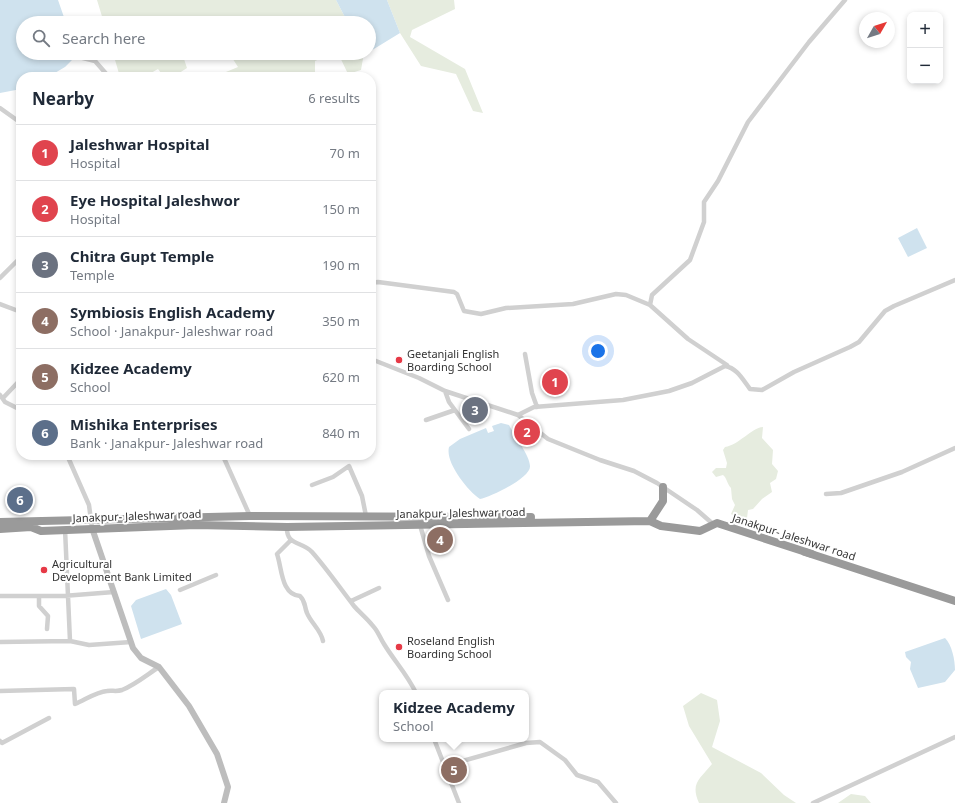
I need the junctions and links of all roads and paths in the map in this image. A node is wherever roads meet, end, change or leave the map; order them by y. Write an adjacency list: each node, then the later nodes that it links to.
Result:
1 (845, 0): 11 (street)
2 (91, 60): 3 (street)
3 (105, 72)
4 (0, 108): 5 (street)
5 (16, 119)
6 (16, 262): 7 (street)
7 (0, 278)
8 (955, 280): 15 (street)
9 (376, 282): 11 (street)
10 (0, 304): 12 (street)
11 (650, 305): 15 (street)
12 (16, 310)
13 (525, 354): 19 (street)
14 (376, 361): 17 (street)
15 (729, 366): 19 (street)
16 (16, 383): 18 (street)
17 (445, 391): 21 (street); 22 (street)
18 (1, 396): 20 (street)
19 (537, 407): 22 (street)
20 (16, 408)
21 (455, 410): 23 (street); 24 (street)
22 (518, 415): 29 (street)
23 (426, 420)
24 (469, 429)
25 (955, 448): 30 (street)
26 (69, 460): 36 (street)
27 (222, 460): 31 (street)
28 (312, 485): 32 (street)
29 (663, 487): 34 (highway); 37 (street)
30 (826, 494)
31 (250, 516): 32 (highway); 36 (highway)
32 (366, 516): 33 (highway)
33 (598, 521): 34 (highway, Janakpur- Jaleshwar road); 38 (highway, Janakpur- Jaleshwar road)
34 (650, 521): 37 (highway, Janakpur- Jaleshwar road)
35 (0, 522): 36 (highway)
36 (92, 524): 39 (highway, Janakpur- Jaleshwar road); 41 (highway, Janakpur- Jaleshwar road); 47 (street)
37 (713, 524): 44 (highway, Janakpur- Jaleshwar road)
38 (420, 525): 39 (highway, Janakpur- Jaleshwar road); 51 (street)
39 (287, 527): 42 (street)
40 (0, 529): 41 (highway, Janakpur- Jaleshwar road)
41 (65, 529): 49 (street)
42 (291, 540): 53 (street); 56 (street)
43 (216, 575): 46 (street)
44 (906, 585): 52 (highway, Janakpur- Jaleshwar road); 52 (highway, Janakpur- Jaleshwar road, bridge)
45 (379, 588): 53 (street)
46 (180, 590)
47 (114, 592): 49 (street); 58 (street)
48 (0, 596): 50 (street)
49 (68, 596): 50 (street); 55 (street)
50 (39, 597): 54 (street)
51 (448, 600)
52 (955, 600)
53 (351, 601): 60 (street)
54 (47, 629)
55 (70, 641): 57 (street); 58 (street)
56 (323, 641)
57 (0, 642)
58 (131, 642): 59 (street)
59 (159, 667): 61 (street); 67 (street)
60 (414, 690)
61 (0, 691)
62 (49, 718): 65 (street)
63 (955, 737): 70 (street)
64 (435, 742): 66 (street)
65 (1, 743)
66 (445, 766): 68 (street); 69 (street)
67 (224, 803)
68 (459, 803)
69 (616, 803)
70 (813, 803)

